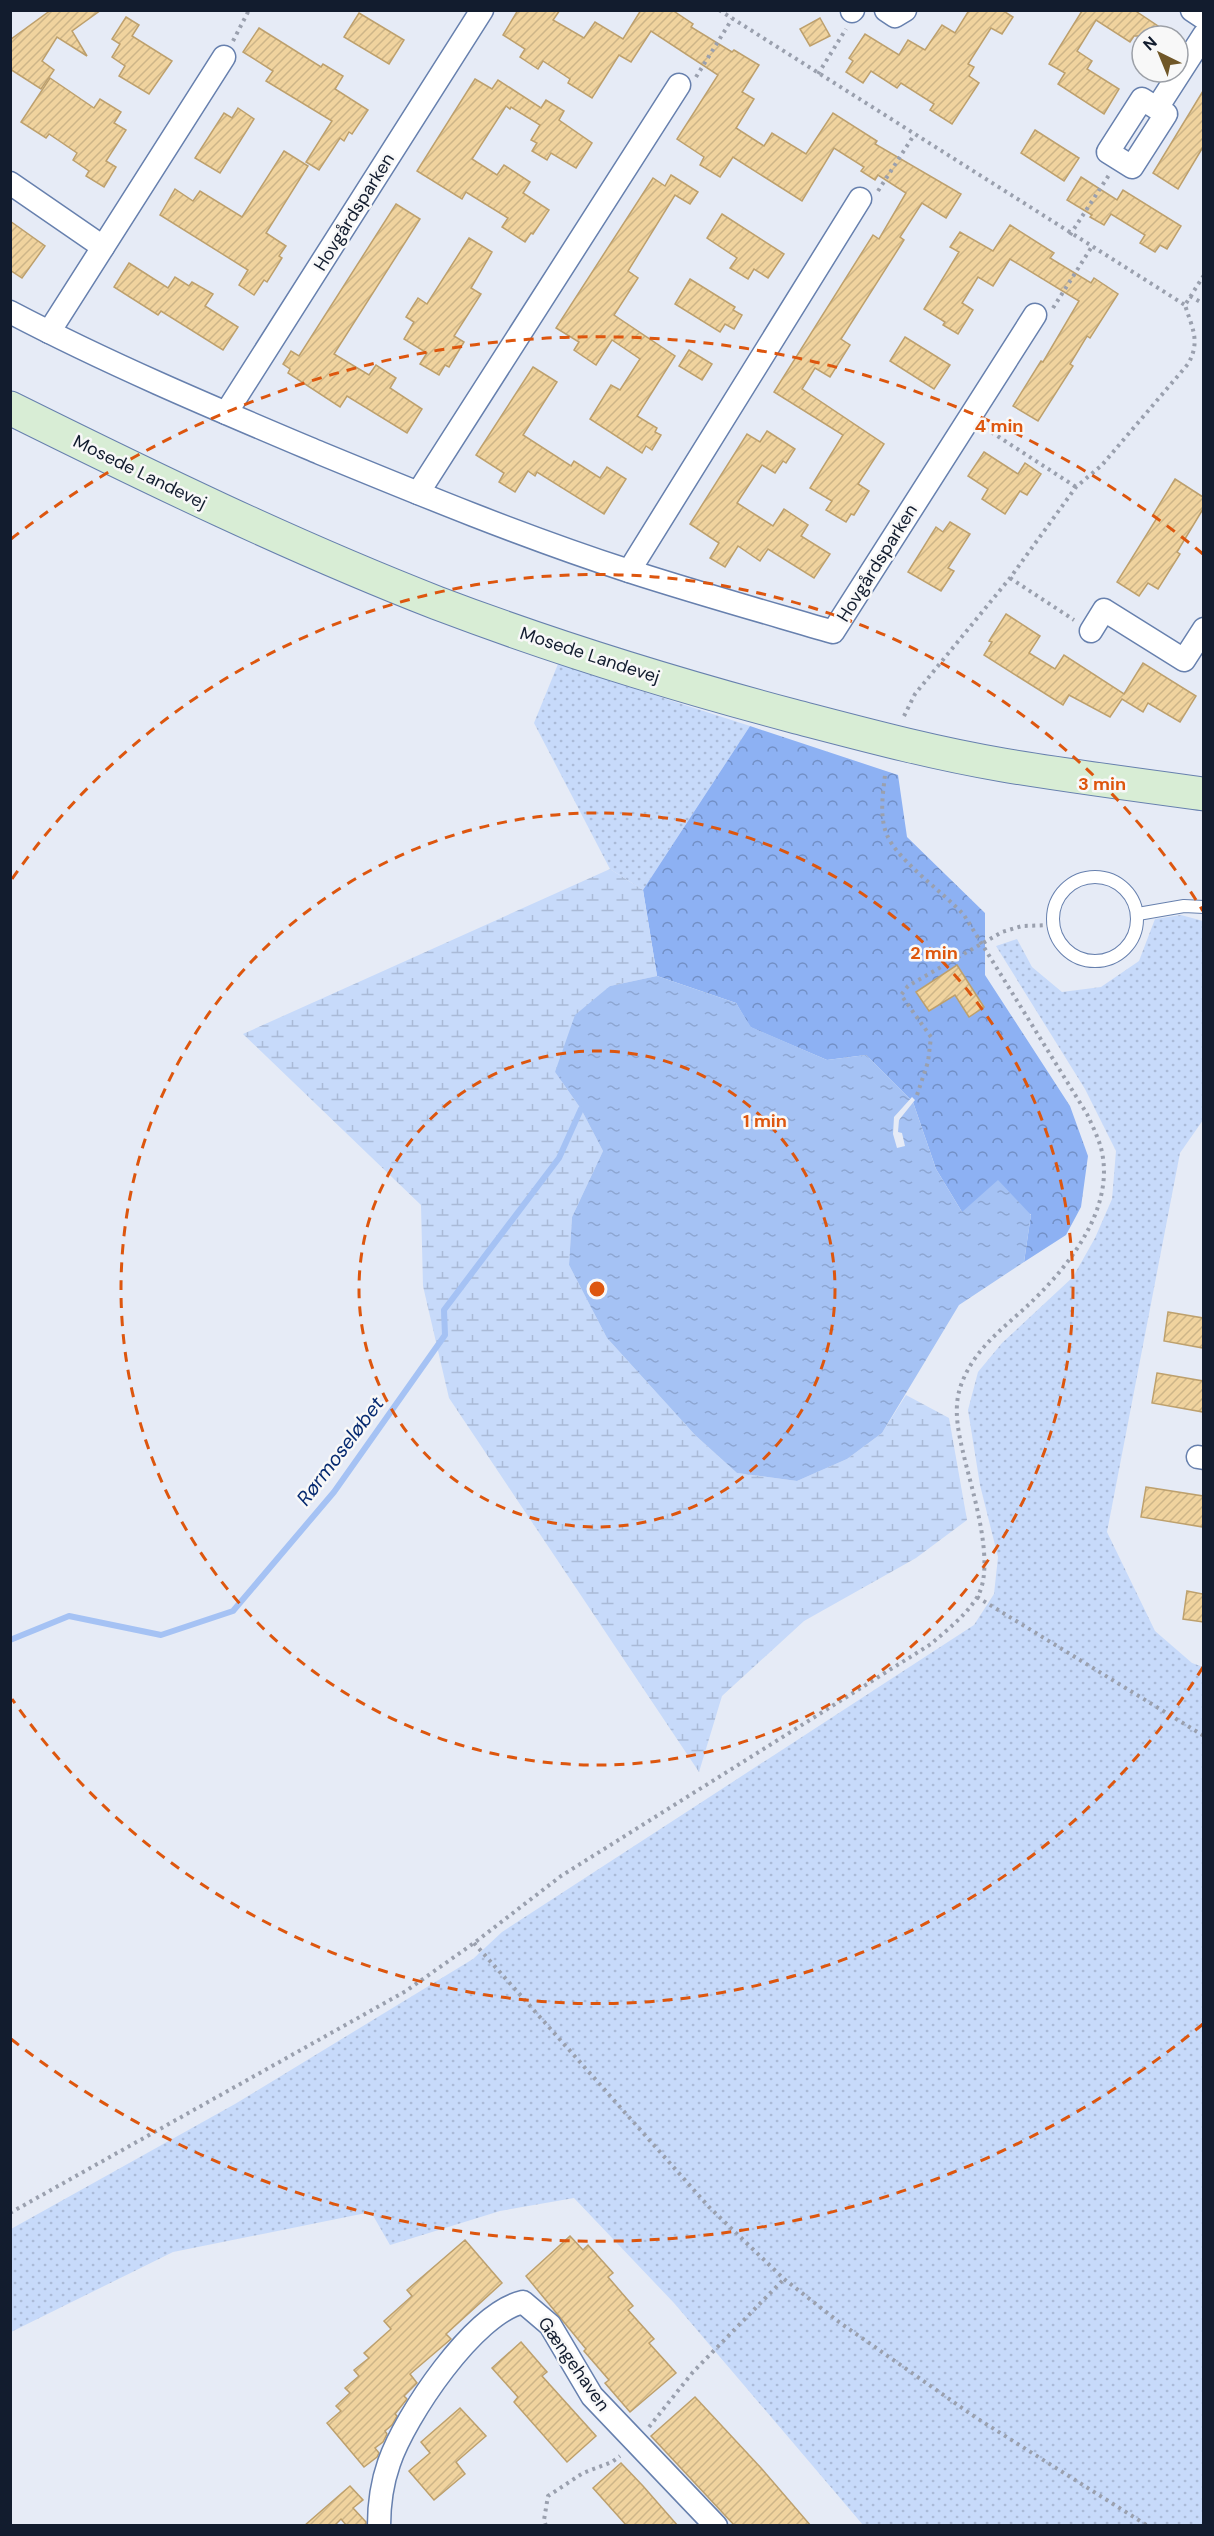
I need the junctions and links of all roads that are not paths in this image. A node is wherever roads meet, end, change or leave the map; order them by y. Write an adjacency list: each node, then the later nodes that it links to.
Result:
1 (482, 10): 17 (street, Hovgårdsparken)
2 (886, 10): 3 (street)
3 (904, 10)
4 (1192, 10): 5 (street)
5 (1203, 18)
6 (1203, 35): 9 (street)
7 (224, 57): 12 (street)
8 (679, 85): 18 (street)
9 (1119, 159)
10 (10, 183): 12 (street)
11 (860, 199): 19 (street)
12 (103, 247): 15 (street)
13 (10, 312): 15 (street, Hovgårdsparken)
14 (1035, 315): 19 (street, Hovgårdsparken)
15 (49, 332): 17 (street, Hovgårdsparken)
16 (10, 408): 22 (main road, Mosede Landevej)
17 (226, 413): 18 (street, Hovgårdsparken)
18 (418, 494): 19 (street, Hovgårdsparken)
19 (629, 571)
20 (1203, 629): 21 (street)
21 (1091, 631)
22 (1203, 794)
23 (1203, 908): 24 (lane)
24 (1138, 914): 24 (lane)
25 (379, 2526): 26 (street, Gængehaven)
26 (716, 2526)

